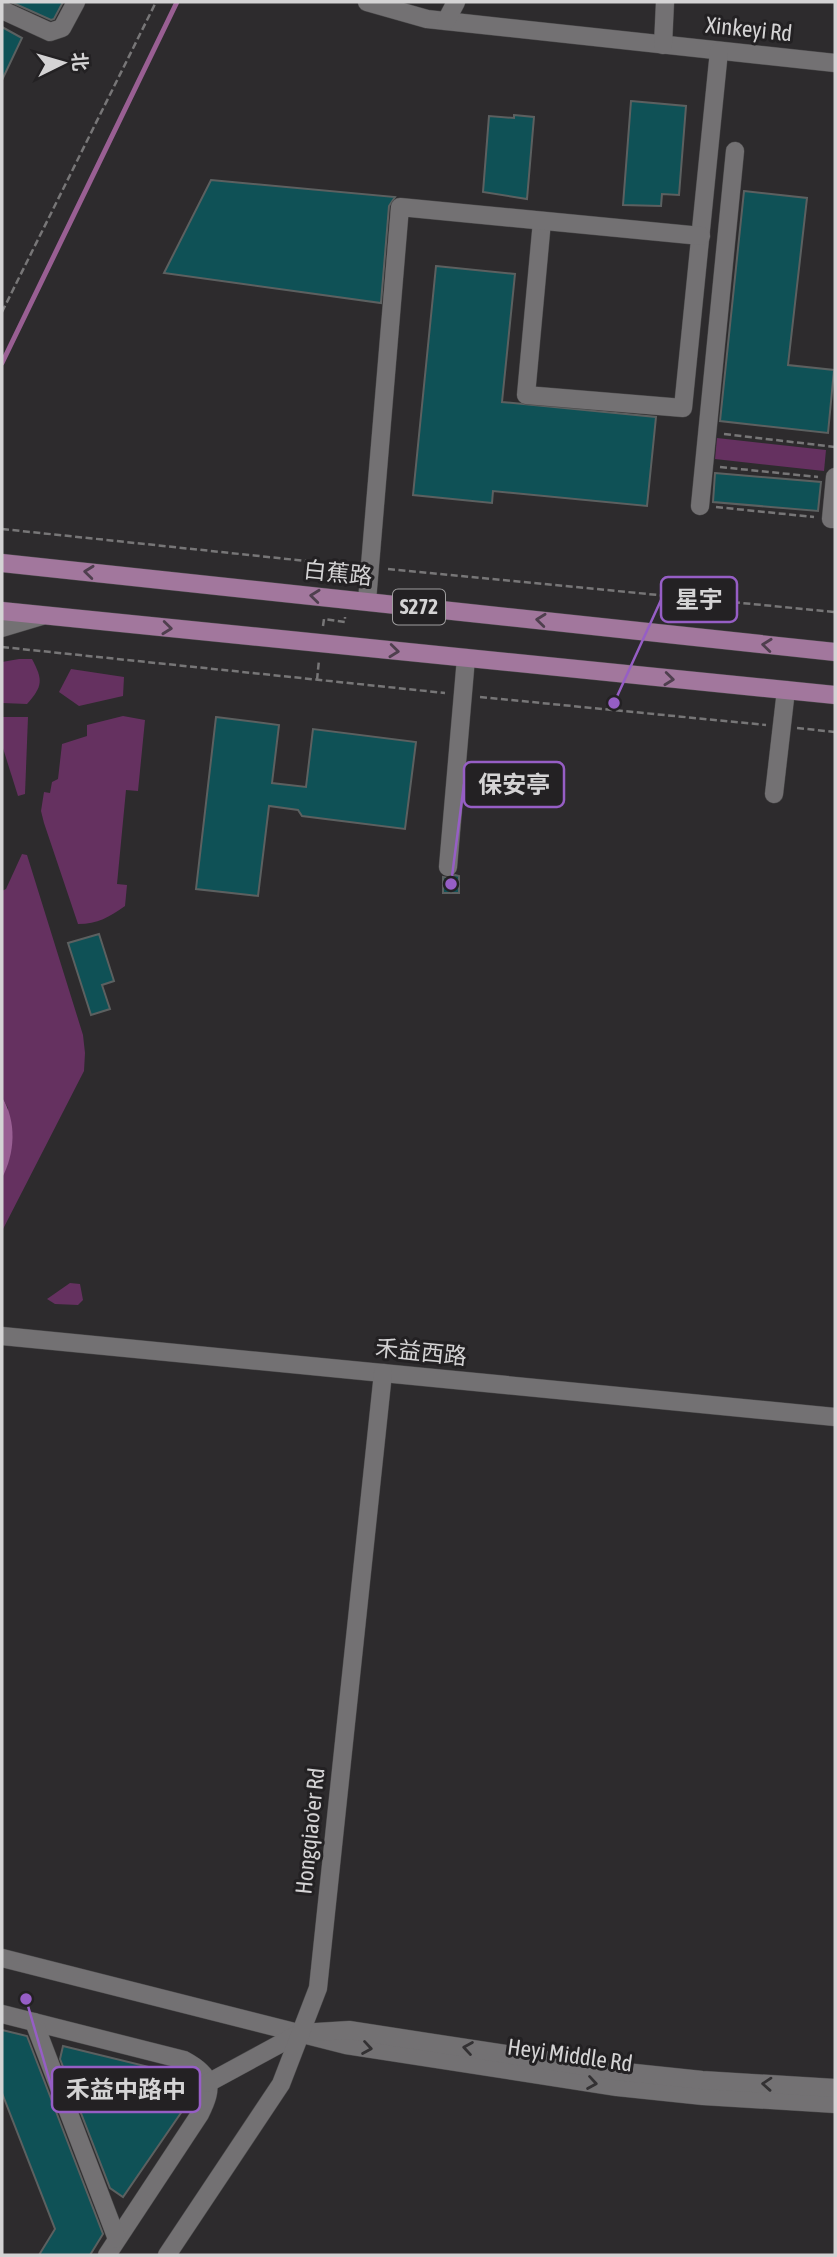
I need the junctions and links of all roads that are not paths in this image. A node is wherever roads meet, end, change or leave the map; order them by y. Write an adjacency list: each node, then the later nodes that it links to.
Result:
1 (76, 2): 5 (street)
2 (367, 2): 6 (street, Xinkeyi Rd)
3 (456, 2): 6 (street)
4 (665, 2): 7 (street)
5 (2, 10)
6 (446, 21): 7 (street, Xinkeyi Rd)
7 (663, 45): 8 (street, Xinkeyi Rd)
8 (719, 51): 9 (street, Xinkeyi Rd); 12 (street)
9 (835, 63)
10 (734, 151): 14 (street)
11 (542, 221): 12 (street); 12 (street); 17 (street)
12 (701, 236)
13 (835, 478): 15 (street)
14 (700, 506)
15 (833, 519)
16 (2, 563): 17 (main road, 白蕉路 / S272, one-way to 16)
17 (367, 601): 21 (main road, 白蕉路 / S272, one-way to 17)
18 (2, 611): 19 (main road, S272)
19 (43, 615): 20 (street); 22 (main road, S272, one-way to 22)
20 (2, 628)
21 (835, 652)
22 (466, 658): 23 (main road, S272, one-way to 23); 26 (street)
23 (786, 690): 24 (main road, S272); 25 (street)
24 (835, 695)
25 (774, 794)
26 (448, 867)
27 (2, 1336): 28 (street, 禾益西路)
28 (383, 1373): 29 (street, 禾益西路); 33 (street, Hongqiao'er Rd)
29 (835, 1418)
30 (2, 1958): 33 (street, Heyi Middle Rd)
31 (2, 2014): 32 (street)
32 (34, 2022): 34 (street); 37 (street)
33 (300, 2034): 34 (street); 35 (street, Heyi Middle Rd, one-way to 33); 36 (street, Heyi Middle Rd, one-way to 36); 39 (street, Hongqiao'er Rd)
34 (208, 2083): 37 (street)
35 (835, 2088)
36 (835, 2104)
37 (117, 2239): 38 (street)
38 (107, 2255)
39 (167, 2255)

